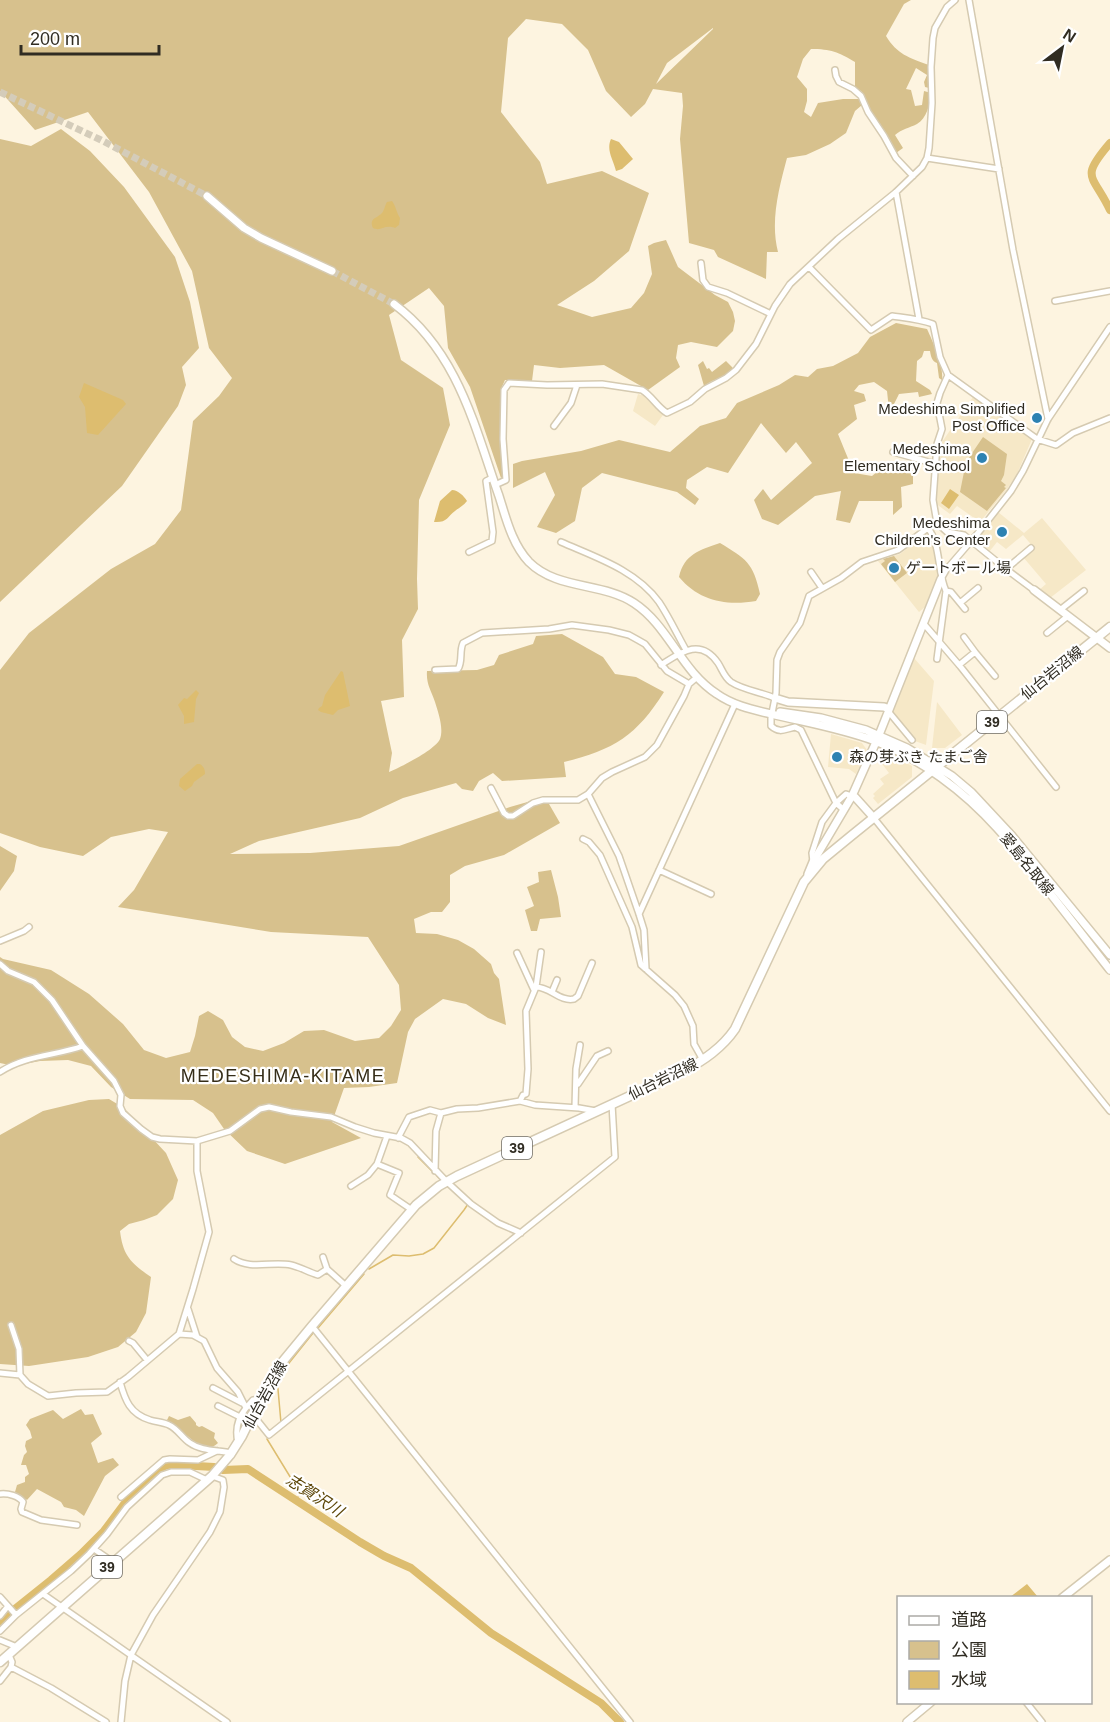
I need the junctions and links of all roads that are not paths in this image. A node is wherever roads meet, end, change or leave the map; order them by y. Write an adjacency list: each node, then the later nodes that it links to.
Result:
1 (955, 0): 4 (street)
2 (969, 0): 5 (street)
3 (835, 70): 6 (street)
4 (927, 158): 5 (street); 6 (street)
5 (999, 168): 21 (street)
6 (913, 176): 7 (street)
7 (896, 192): 10 (street); 16 (street)
8 (207, 196): 11 (street)
9 (700, 263): 15 (street)
10 (809, 267): 15 (street); 16 (street)
11 (332, 271)
12 (1110, 291): 13 (street)
13 (1055, 301)
14 (394, 304): 26 (street)
15 (771, 314): 19 (street)
16 (919, 319): 18 (street)
17 (1110, 327): 21 (street)
18 (948, 375): 23 (street); 25 (street)
19 (577, 385): 22 (street); 26 (street)
20 (1110, 418): 23 (street)
21 (1048, 419): 23 (street)
22 (554, 426)
23 (1037, 439): 29 (street)
24 (893, 452): 25 (street)
25 (936, 464): 27 (street)
26 (493, 481): 32 (street); 54 (street)
27 (937, 523): 28 (street); 29 (street)
28 (928, 528): 35 (street); 36 (street)
29 (971, 540): 33 (street); 35 (street)
30 (561, 542): 52 (street)
31 (1032, 548): 33 (street)
32 (470, 552)
33 (1006, 569): 38 (street)
34 (811, 572): 36 (street)
35 (941, 579): 39 (street); 45 (street)
36 (822, 588): 62 (street)
37 (978, 588): 41 (street)
38 (1034, 590): 43 (street)
39 (946, 591): 41 (street); 50 (street)
40 (1084, 591): 43 (street)
41 (960, 603): 42 (street)
42 (965, 609)
43 (1060, 610): 44 (street)
44 (1068, 616): 47 (street); 49 (street)
45 (924, 624): 50 (street); 64 (street)
46 (1110, 627): 49 (main road, 仙台岩沼線 / 39)
47 (1047, 633)
48 (963, 637): 53 (street)
49 (1096, 638): 51 (street); 66 (main road, 仙台岩沼線 / 39)
50 (939, 642): 55 (street); 57 (street)
51 (1110, 648)
52 (686, 650): 54 (street); 62 (street)
53 (975, 651): 57 (street); 59 (street)
54 (678, 654): 56 (street); 60 (street)
55 (938, 659)
56 (661, 665): 58 (street); 61 (street)
57 (959, 665): 66 (street)
58 (435, 670)
59 (995, 675)
60 (696, 678): 61 (street); 63 (street)
61 (688, 684): 72 (street)
62 (775, 698): 64 (street); 65 (street)
63 (735, 704): 65 (street); 79 (street)
64 (889, 710): 67 (street); 68 (street)
65 (771, 714): 67 (street); 74 (street)
66 (1000, 716): 69 (main road, 仙台岩沼線 / 39); 70 (street)
67 (878, 739): 69 (street); 73 (street)
68 (912, 740)
69 (934, 768): 76 (main road, 仙台岩沼線 / 39); 86 (street, 愛島名取線); 90 (street, 愛島名取線)
70 (1056, 787)
71 (491, 788): 72 (street)
72 (588, 794): 81 (street)
73 (852, 796): 74 (street); 75 (street); 76 (street)
74 (836, 803): 75 (street); 78 (street)
75 (844, 810): 78 (street)
76 (873, 817): 78 (main road, 仙台岩沼線 / 39); 104 (street)
77 (583, 839): 89 (street)
78 (814, 865): 97 (main road, 仙台岩沼線 / 39)
79 (659, 870): 80 (street); 81 (street)
80 (711, 894)
81 (639, 914): 89 (street)
82 (29, 927): 83 (street)
83 (0, 941)
84 (541, 952): 92 (street)
85 (517, 953): 92 (street)
86 (1110, 955)
87 (592, 963): 93 (street)
88 (0, 964): 95 (street)
89 (646, 969): 97 (street)
90 (1110, 970)
91 (557, 980): 93 (street)
92 (535, 989): 93 (street); 100 (street)
93 (552, 992)
94 (580, 1045): 99 (street)
95 (83, 1046): 98 (street); 108 (street)
96 (608, 1051): 99 (street)
97 (704, 1060): 101 (main road, 仙台岩沼線 / 39)
98 (0, 1072)
99 (577, 1085): 102 (street)
100 (520, 1101): 102 (street); 105 (street)
101 (612, 1104): 103 (main road, 仙台岩沼線 / 39); 114 (street)
102 (575, 1107): 103 (street)
103 (596, 1111): 111 (main road, 仙台岩沼線 / 39)
104 (1110, 1111)
105 (441, 1113): 107 (street); 110 (street)
106 (387, 1136): 107 (street); 108 (street); 109 (street)
107 (398, 1137): 110 (street)
108 (197, 1142): 119 (street)
109 (377, 1164): 112 (street); 113 (street)
110 (435, 1171): 111 (street)
111 (446, 1181): 113 (main road, 仙台岩沼線 / 39); 114 (street)
112 (351, 1186)
113 (412, 1210): 118 (main road, 仙台岩沼線 / 39)
114 (521, 1233): 126 (street)
115 (322, 1257): 117 (street)
116 (234, 1259): 117 (street)
117 (327, 1269): 118 (street)
118 (346, 1287): 121 (main road, 仙台岩沼線 / 39)
119 (188, 1307): 122 (street); 123 (street)
120 (11, 1325): 128 (street)
121 (312, 1326): 126 (street); 132 (main road, 仙台岩沼線 / 39)
122 (179, 1334): 123 (street); 125 (street)
123 (197, 1337): 132 (street)
124 (129, 1341): 125 (street)
125 (147, 1360): 129 (street)
126 (349, 1372): 132 (street); 164 (street)
127 (0, 1373): 128 (street)
128 (20, 1375): 129 (street)
129 (120, 1382): 135 (street)
130 (213, 1388): 132 (street)
131 (218, 1406): 133 (street)
132 (247, 1409): 133 (street); 134 (main road, 仙台岩沼線 / 39)
133 (240, 1417): 134 (street)
134 (238, 1442): 136 (main road, 仙台岩沼線 / 39)
135 (217, 1450): 136 (street); 139 (street)
136 (231, 1454): 137 (main road, 仙台岩沼線 / 39)
137 (211, 1476): 141 (street); 143 (main road, 39); 155 (street)
138 (0, 1494): 140 (street)
139 (121, 1497)
140 (77, 1525)
141 (94, 1549): 143 (street); 144 (street)
142 (1110, 1560): 145 (street)
143 (113, 1562): 148 (main road, 39)
144 (43, 1593): 148 (street); 149 (street)
145 (1065, 1596)
146 (0, 1597): 147 (street)
147 (9, 1607): 149 (street); 150 (street)
148 (62, 1607): 153 (main road, 39); 155 (street)
149 (15, 1614): 151 (street)
150 (0, 1616)
151 (0, 1631)
152 (0, 1640): 153 (street)
153 (17, 1647): 154 (main road, 39)
154 (9, 1655): 156 (main road, 39); 157 (street)
155 (131, 1655): 162 (street); 163 (street)
156 (0, 1662)
157 (9, 1669): 158 (street); 161 (street)
158 (0, 1681)
159 (929, 1704): 165 (street)
160 (1028, 1704): 166 (street)
161 (106, 1722)
162 (121, 1722)
163 (227, 1722)
164 (630, 1722)
165 (907, 1722)
166 (1042, 1722)

